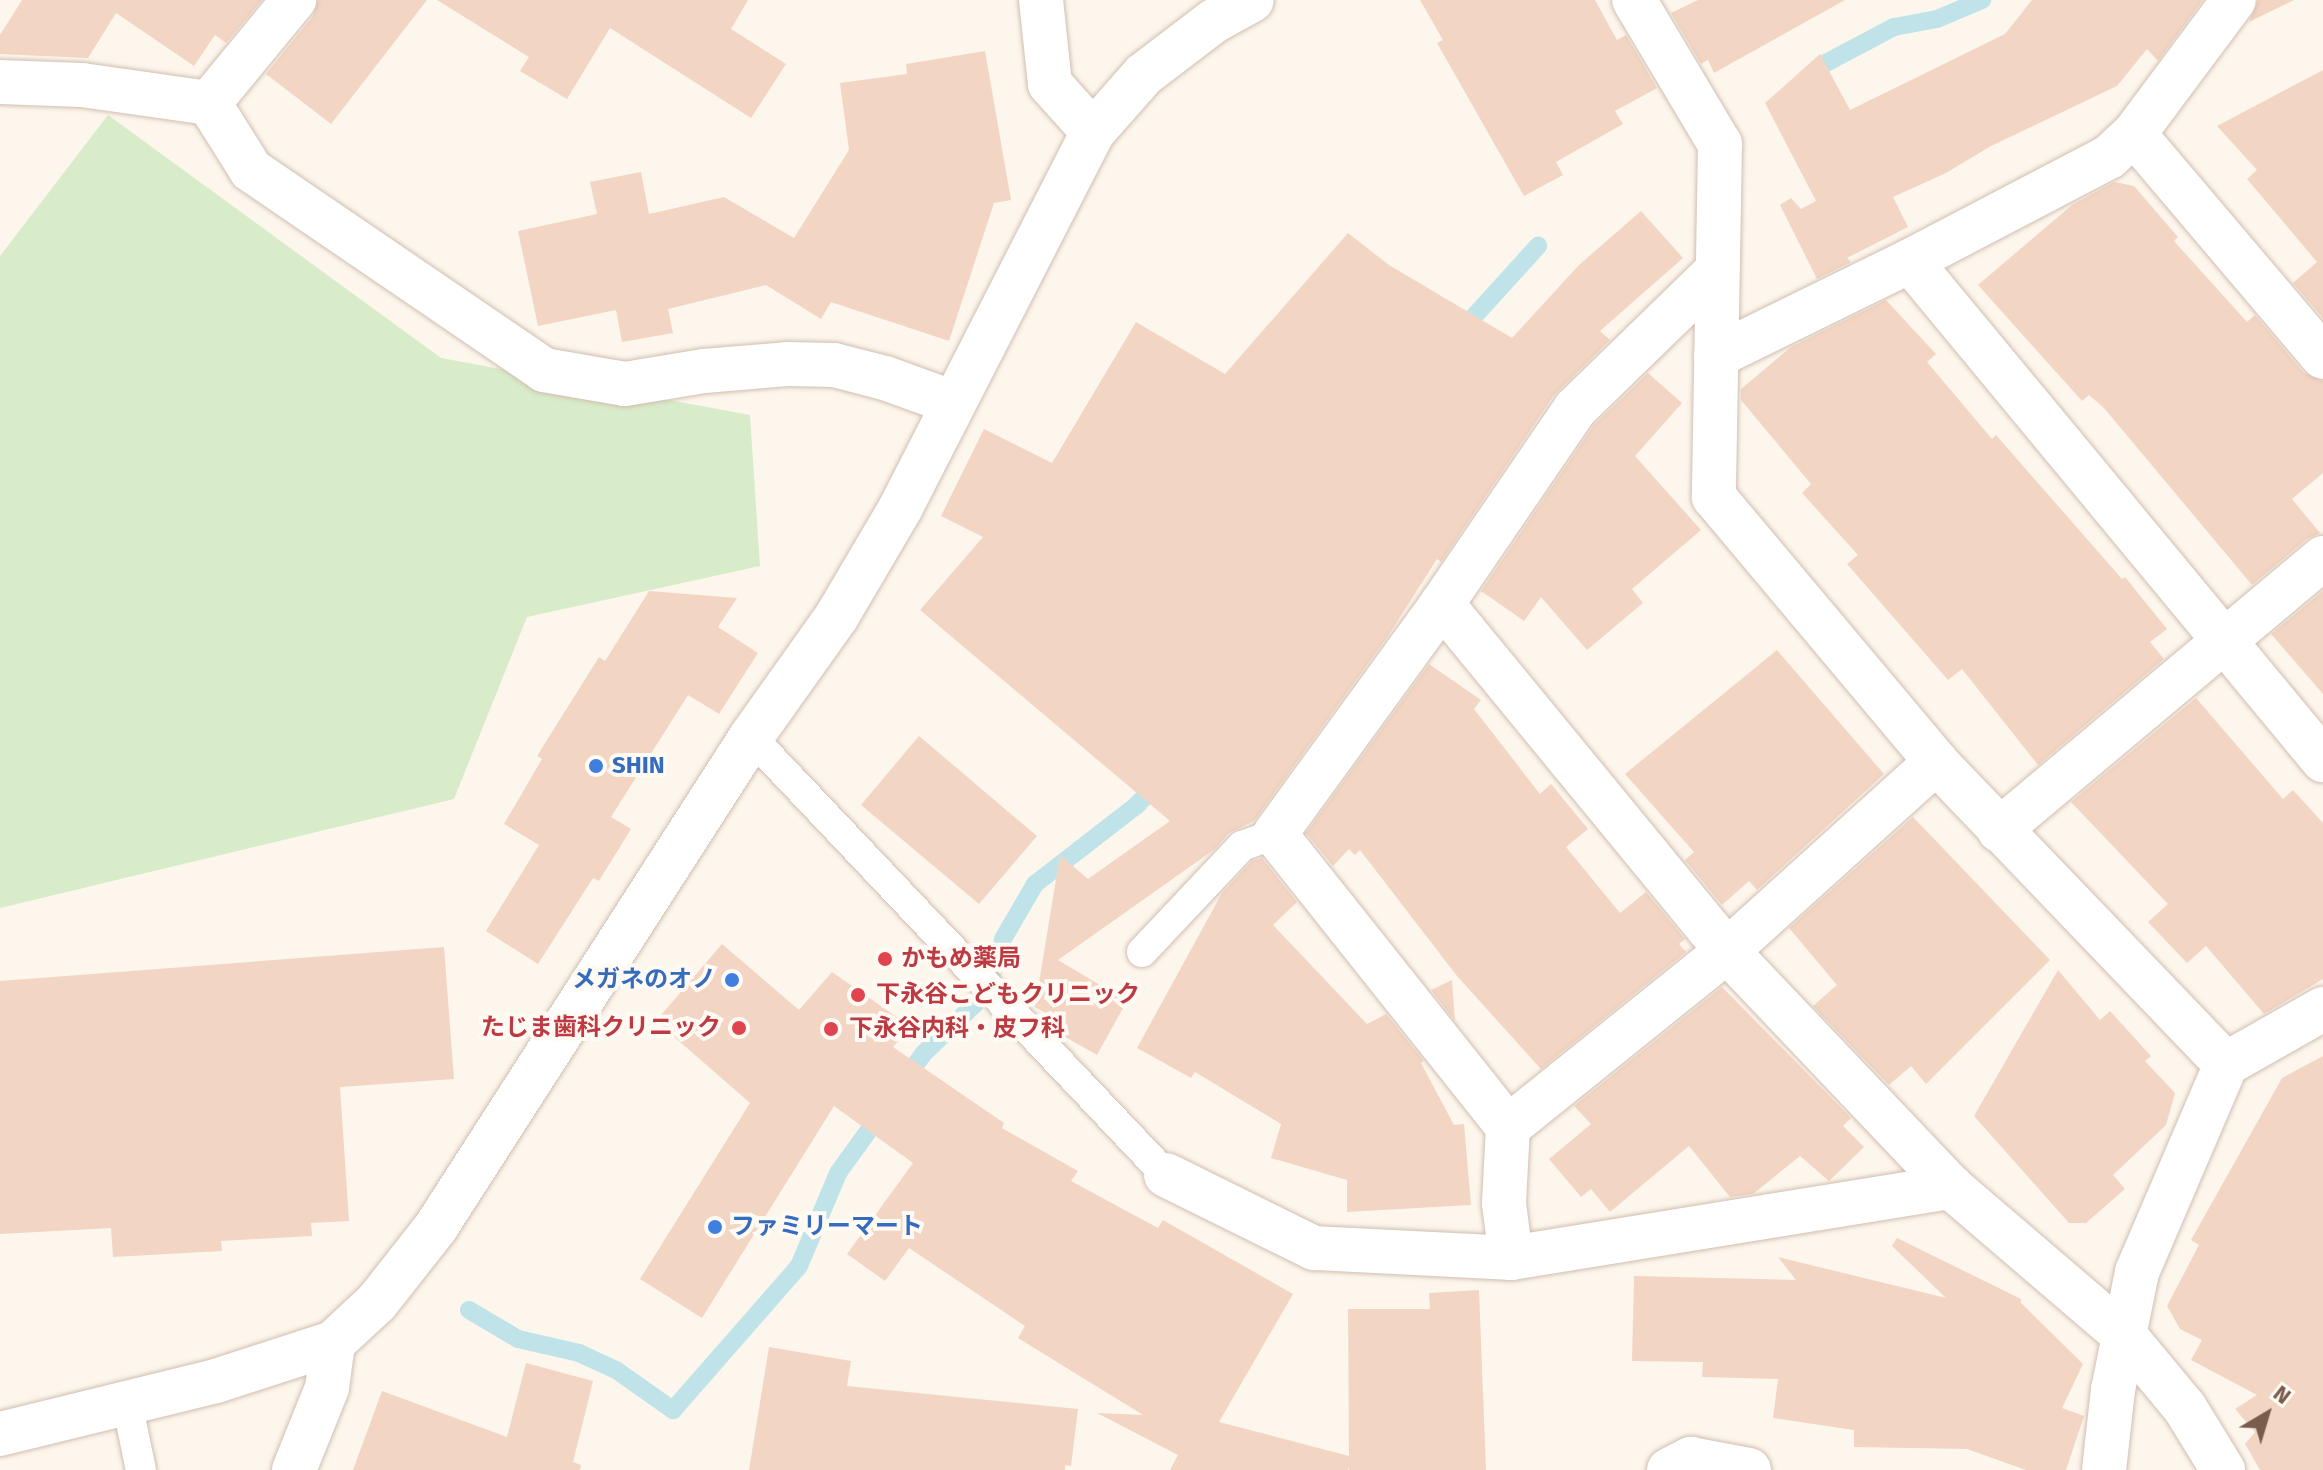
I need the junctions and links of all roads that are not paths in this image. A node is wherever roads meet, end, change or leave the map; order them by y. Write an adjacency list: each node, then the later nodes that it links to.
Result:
1 (294, 0): 7 (street)
2 (1041, 0): 8 (street)
3 (1252, 0): 8 (street)
4 (1634, 0): 11 (street)
5 (2234, 0): 9 (street)
6 (0, 82): 7 (street)
7 (209, 103): 14 (street)
8 (1093, 132): 14 (street)
9 (2134, 134): 10 (street); 13 (street)
10 (1910, 261): 12 (street); 17 (street)
11 (1717, 271): 12 (street); 16 (street)
12 (1716, 356): 20 (street)
13 (2323, 357)
14 (954, 403): 18 (street)
15 (2323, 558): 17 (street)
16 (1442, 604): 22 (street); 23 (street)
17 (2224, 641): 19 (street); 21 (street)
18 (751, 737): 28 (lane); 32 (street)
19 (2323, 760)
20 (1936, 762): 21 (street); 23 (street)
21 (1999, 830): 26 (street)
22 (1275, 834): 24 (lane); 27 (street)
23 (1727, 951): 27 (street); 29 (street)
24 (1142, 952)
25 (2323, 1009): 26 (street)
26 (2226, 1064): 31 (street)
27 (1508, 1127): 30 (street)
28 (1166, 1175): 30 (street)
29 (1951, 1187): 30 (street); 31 (street)
30 (1511, 1258)
31 (2126, 1337): 39 (street); 40 (street)
32 (333, 1343): 33 (street); 36 (street)
33 (127, 1403): 34 (street); 35 (lane)
34 (0, 1434)
35 (141, 1470)
36 (294, 1470)
37 (1669, 1470): 38 (street)
38 (1749, 1470)
39 (2104, 1470)
40 (2223, 1470)

